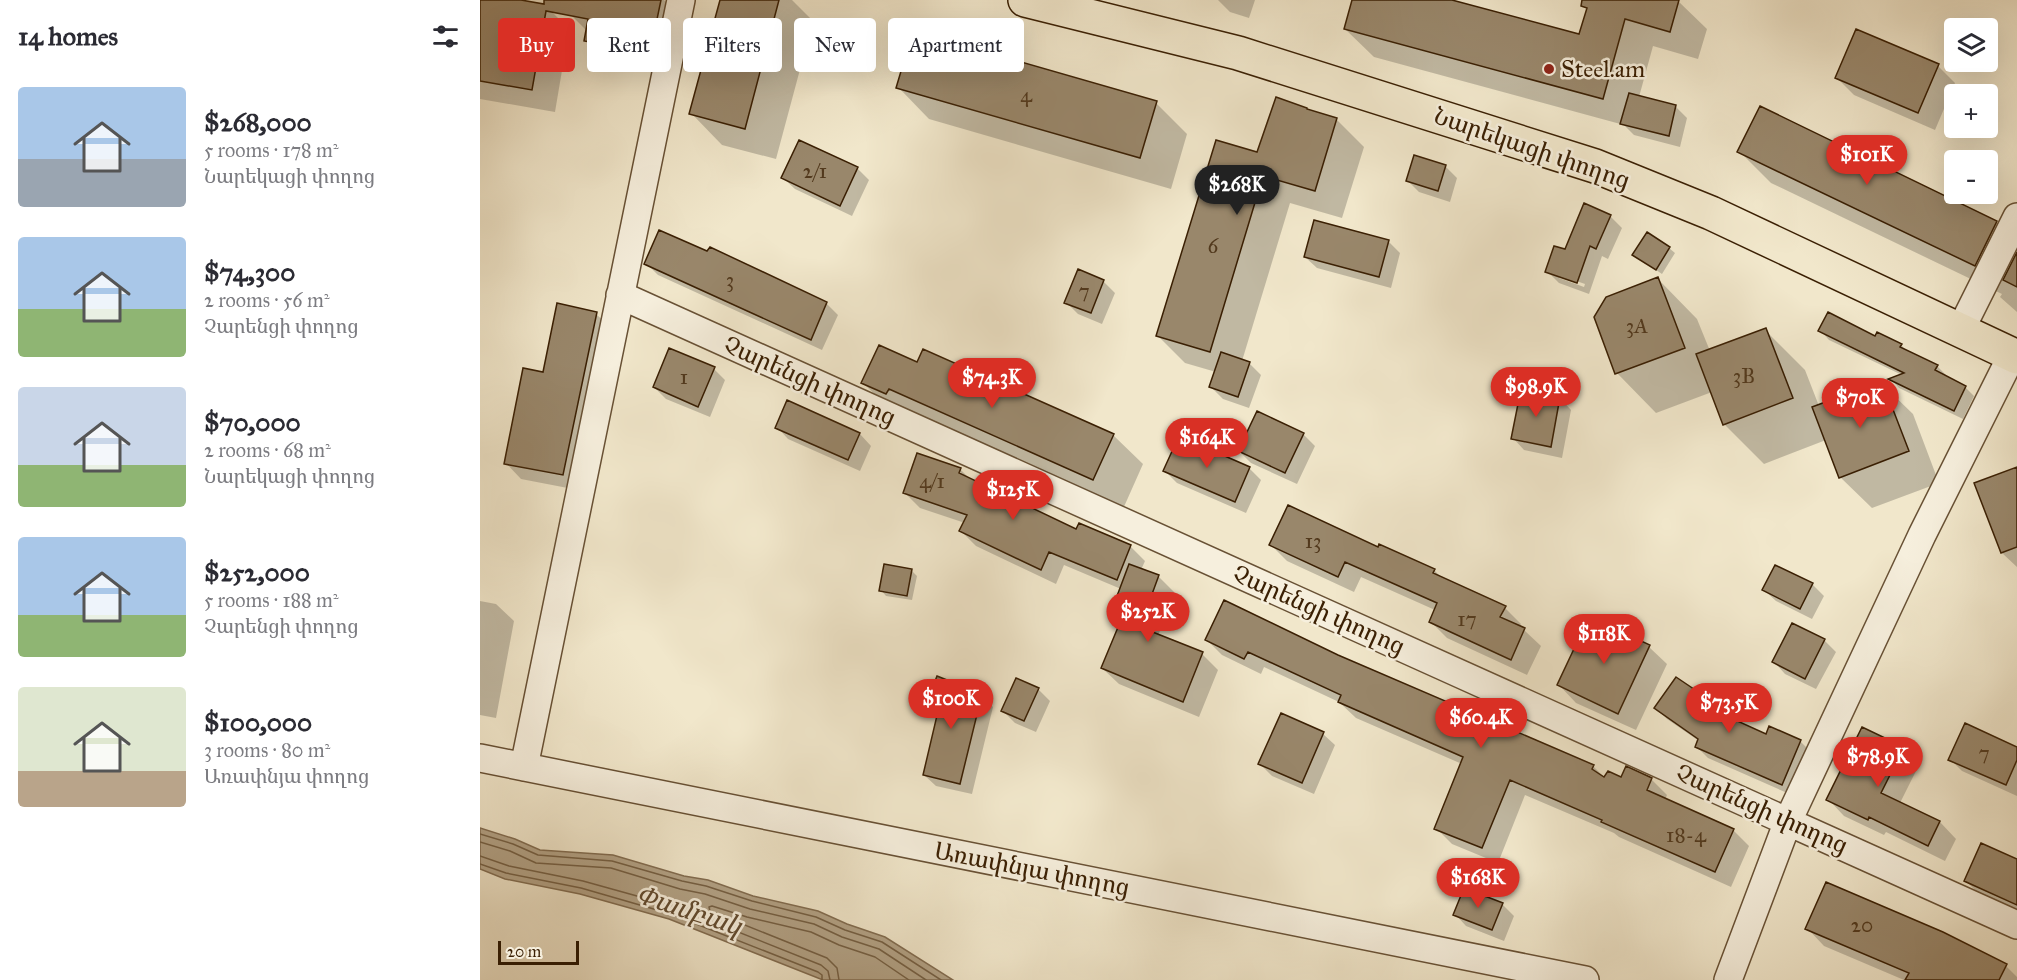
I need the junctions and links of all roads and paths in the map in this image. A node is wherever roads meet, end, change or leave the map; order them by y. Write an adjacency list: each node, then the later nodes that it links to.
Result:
1 (681, 0): 4 (street)
2 (1025, 0): 5 (highway, Նարեկացի փողոց)
3 (2017, 217): 5 (street)
4 (620, 295): 8 (street); 9 (street, Չարենցի փողոց)
5 (1960, 331): 6 (highway, Նարեկացի փողոց)
6 (2014, 356): 9 (street)
7 (480, 758): 8 (street, Առափնյա փողոց)
8 (524, 767): 11 (street, Առափնյա փողոց)
9 (1788, 821): 10 (street, Չարենցի փողոց); 12 (street)
10 (2017, 925)
11 (1585, 980)
12 (1728, 980)

